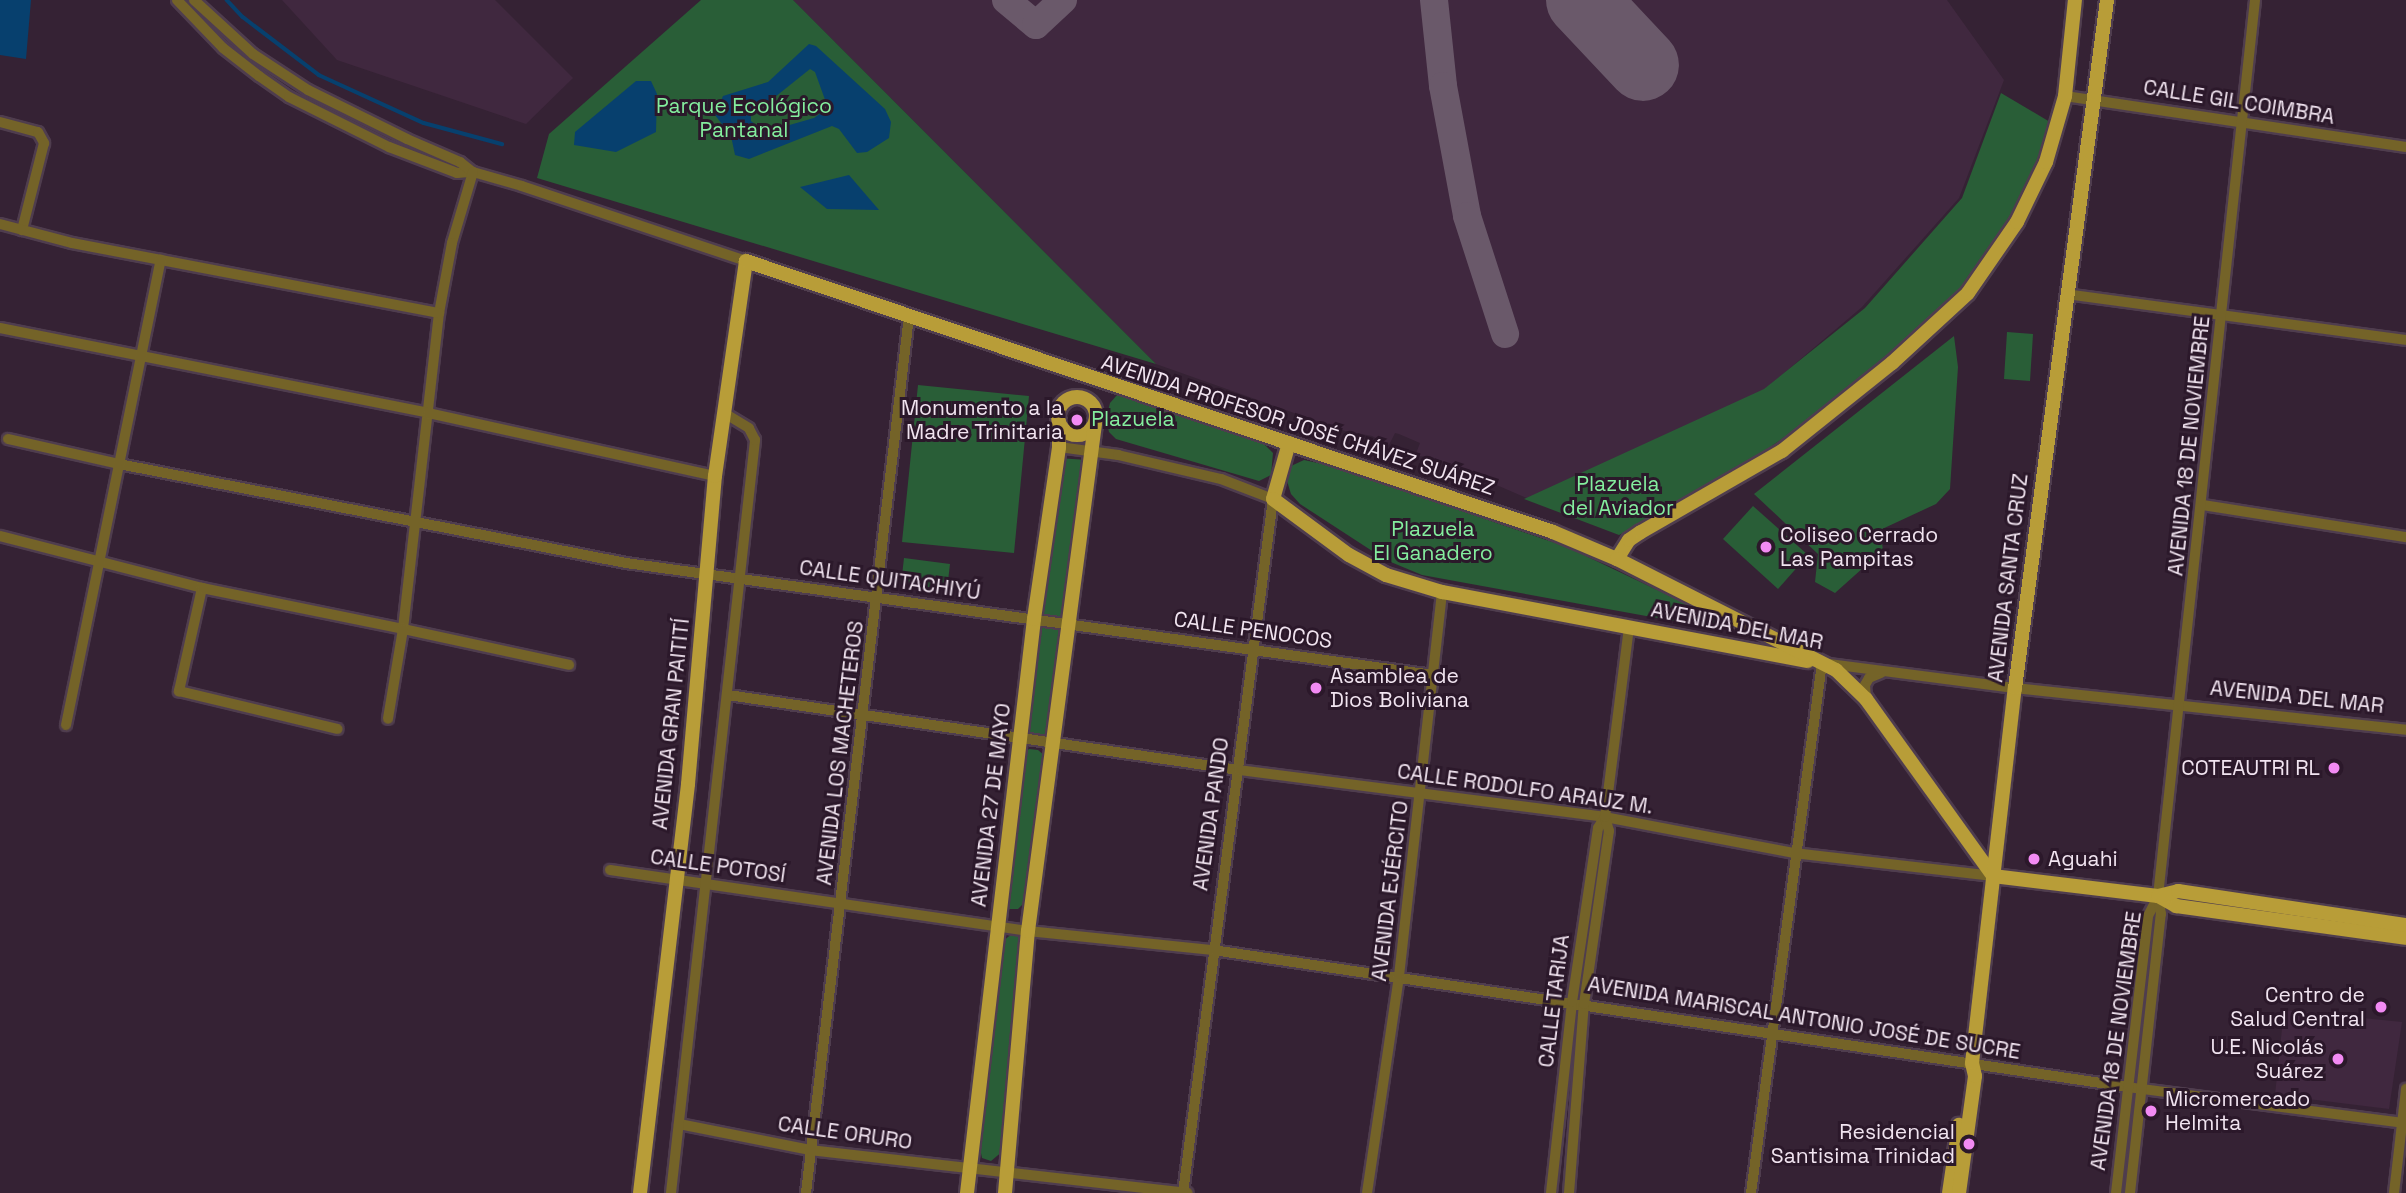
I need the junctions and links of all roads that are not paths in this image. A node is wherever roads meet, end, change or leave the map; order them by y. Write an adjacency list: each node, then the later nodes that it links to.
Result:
1 (177, 0): 11 (street)
2 (194, 0): 11 (street)
3 (2075, 0): 6 (main road)
4 (2107, 0): 7 (main road, AVENIDA SANTA CRUZ)
5 (2255, 0): 9 (street, AVENIDA 18 DE NOVIEMBRE)
6 (2065, 96): 7 (street, CALLE GIL COIMBRA); 40 (main road)
7 (2094, 100): 9 (street, CALLE GIL COIMBRA); 16 (main road, AVENIDA SANTA CRUZ)
8 (0, 122): 13 (street)
9 (2241, 122): 10 (street, CALLE GIL COIMBRA); 18 (street, AVENIDA 18 DE NOVIEMBRE)
10 (2406, 147)
11 (473, 172): 15 (street); 17 (street)
12 (0, 224): 13 (street)
13 (22, 230): 14 (street)
14 (161, 260): 17 (street); 22 (street)
15 (746, 261): 19 (main road, AVENIDA PROFESOR JOSÉ CHÁVEZ SUÁREZ); 26 (main road, AVENIDA GRAN PAITITÍ)
16 (2066, 294): 18 (street); 58 (main road, AVENIDA SANTA CRUZ)
17 (439, 313): 25 (street)
18 (2224, 314): 21 (street); 36 (street, AVENIDA 18 DE NOVIEMBRE)
19 (909, 316): 23 (main road, AVENIDA PROFESOR JOSÉ CHÁVEZ SUÁREZ); 46 (street, AVENIDA LOS MACHETEROS)
20 (0, 328): 22 (street)
21 (2406, 340)
22 (140, 356): 25 (street); 33 (street)
23 (1085, 376): 24 (main road); 30 (main road, AVENIDA PROFESOR JOSÉ CHÁVEZ SUÁREZ)
24 (1079, 397): 27 (main road); 28 (main road)
25 (428, 413): 34 (street); 37 (street)
26 (724, 413): 34 (main road, AVENIDA GRAN PAITITÍ); 43 (street)
27 (1059, 422): 28 (main road); 31 (main road, AVENIDA 27 DE MAYO)
28 (1095, 424): 32 (main road)
29 (8, 439): 33 (street, CALLE QUITACHIYÚ)
30 (1289, 443): 35 (main road, AVENIDA PANDO); 40 (main road, AVENIDA PROFESOR JOSÉ CHÁVEZ SUÁREZ)
31 (1059, 447): 32 (street, AVENIDA DEL MAR); 47 (main road, AVENIDA 27 DE MAYO)
32 (1092, 451): 35 (street, AVENIDA DEL MAR); 49 (main road)
33 (119, 464): 37 (street, CALLE QUITACHIYÚ); 41 (street)
34 (715, 476): 42 (main road, AVENIDA GRAN PAITITÍ)
35 (1273, 499): 45 (main road, AVENIDA DEL MAR); 53 (street, AVENIDA PANDO)
36 (2203, 505): 39 (street); 61 (street, AVENIDA 18 DE NOVIEMBRE)
37 (415, 522): 42 (street, CALLE QUITACHIYÚ); 51 (street)
38 (0, 536): 41 (street)
39 (2406, 537)
40 (1617, 559): 48 (main road, AVENIDA PROFESOR JOSÉ CHÁVEZ SUÁREZ)
41 (97, 560): 44 (street); 64 (street)
42 (707, 576): 43 (street, CALLE QUITACHIYÚ); 75 (main road, AVENIDA GRAN PAITITÍ)
43 (739, 579): 46 (street, CALLE QUITACHIYÚ); 59 (street)
44 (202, 588): 51 (street); 65 (street)
45 (1442, 592): 50 (main road, AVENIDA DEL MAR); 57 (street, AVENIDA EJÉRCITO)
46 (877, 599): 47 (street, CALLE QUITACHIYÚ); 62 (street, AVENIDA LOS MACHETEROS)
47 (1034, 619): 49 (street, CALLE QUITACHIYÚ); 67 (main road, AVENIDA 27 DE MAYO)
48 (1740, 621): 52 (main road); 54 (main road, AVENIDA PROFESOR JOSÉ CHÁVEZ SUÁREZ)
49 (1068, 625): 53 (street, CALLE PENOCOS); 68 (main road)
50 (1629, 626): 52 (main road, AVENIDA DEL MAR); 71 (street, CALLE TARIJA)
51 (403, 629): 55 (street); 63 (street)
52 (1728, 647): 54 (main road, AVENIDA DEL MAR)
53 (1254, 649): 57 (street, CALLE PENOCOS); 69 (street, AVENIDA PANDO)
54 (1822, 663): 56 (street, AVENIDA DEL MAR); 60 (main road, AVENIDA PROFESOR JOSÉ CHÁVEZ SUÁREZ); 72 (street)
55 (569, 665)
56 (1887, 672): 58 (street, AVENIDA DEL MAR); 60 (street)
57 (1433, 675): 70 (street, AVENIDA EJÉRCITO)
58 (2015, 688): 61 (street, AVENIDA DEL MAR); 74 (main road, AVENIDA SANTA CRUZ)
59 (728, 695): 62 (street, CALLE RODOLFO ARAUZ M.); 76 (street)
60 (1866, 699): 74 (main road, AVENIDA PROFESOR JOSÉ CHÁVEZ SUÁREZ)
61 (2179, 706): 66 (street, AVENIDA DEL MAR); 77 (street, AVENIDA 18 DE NOVIEMBRE)
62 (864, 717): 67 (street, CALLE RODOLFO ARAUZ M.); 78 (street, AVENIDA LOS MACHETEROS)
63 (388, 719)
64 (66, 725)
65 (337, 729)
66 (2406, 730)
67 (1021, 738): 68 (street, CALLE RODOLFO ARAUZ M.); 80 (main road, AVENIDA 27 DE MAYO)
68 (1052, 743): 69 (street, CALLE RODOLFO ARAUZ M.); 81 (main road)
69 (1239, 770): 70 (street, CALLE RODOLFO ARAUZ M.); 83 (street, AVENIDA PANDO)
70 (1420, 794): 71 (street, CALLE RODOLFO ARAUZ M.); 84 (street, AVENIDA EJÉRCITO)
71 (1605, 817): 72 (street, CALLE RODOLFO ARAUZ M.); 85 (street, CALLE TARIJA); 86 (street, CALLE TARIJA)
72 (1794, 853): 74 (street, CALLE RODOLFO ARAUZ M.); 87 (street)
73 (610, 870): 75 (street, CALLE POTOSÍ)
74 (1993, 876): 77 (main road); 88 (main road, AVENIDA SANTA CRUZ)
75 (676, 878): 76 (street, CALLE POTOSÍ); 97 (main road, AVENIDA GRAN PAITITÍ)
76 (706, 883): 78 (street, CALLE POTOSÍ); 93 (street)
77 (2158, 896): 79 (main road); 82 (main road); 89 (street, AVENIDA 18 DE NOVIEMBRE); 90 (street, AVENIDA 18 DE NOVIEMBRE)
78 (842, 904): 80 (street, CALLE POTOSÍ); 94 (street, AVENIDA LOS MACHETEROS)
79 (2406, 925)
80 (997, 926): 81 (street, CALLE POTOSÍ); 95 (main road, AVENIDA 27 DE MAYO)
81 (1028, 931): 83 (street, AVENIDA MARISCAL ANTONIO JOSÉ DE SUCRE); 96 (main road)
82 (2406, 938)
83 (1213, 950): 84 (street, AVENIDA MARISCAL ANTONIO JOSÉ DE SUCRE); 102 (street, AVENIDA PANDO)
84 (1399, 976): 85 (street, AVENIDA MARISCAL ANTONIO JOSÉ DE SUCRE); 103 (street, AVENIDA EJÉRCITO)
85 (1572, 1002): 86 (street, AVENIDA MARISCAL ANTONIO JOSÉ DE SUCRE); 104 (street, CALLE TARIJA)
86 (1584, 1004): 87 (street, AVENIDA MARISCAL ANTONIO JOSÉ DE SUCRE); 105 (street, CALLE TARIJA)
87 (1771, 1034): 88 (street, AVENIDA MARISCAL ANTONIO JOSÉ DE SUCRE); 106 (street)
88 (1972, 1063): 89 (street, AVENIDA MARISCAL ANTONIO JOSÉ DE SUCRE); 107 (main road, AVENIDA SANTA CRUZ); 108 (main road, AVENIDA SANTA CRUZ)
89 (2127, 1087): 90 (street, AVENIDA MARISCAL ANTONIO JOSÉ DE SUCRE); 109 (street, AVENIDA 18 DE NOVIEMBRE)
90 (2141, 1089): 92 (street, AVENIDA MARISCAL ANTONIO JOSÉ DE SUCRE); 110 (street, AVENIDA 18 DE NOVIEMBRE)
91 (2406, 1089): 92 (street)
92 (2404, 1122): 111 (street)
93 (679, 1124): 94 (street, CALLE ORURO); 98 (street)
94 (810, 1150): 95 (street, CALLE ORURO); 99 (street, AVENIDA LOS MACHETEROS)
95 (969, 1170): 96 (street, CALLE ORURO); 100 (main road, AVENIDA 27 DE MAYO)
96 (1007, 1173): 101 (main road); 102 (street, CALLE ORURO)
97 (640, 1193)
98 (671, 1193)
99 (806, 1193)
100 (967, 1193)
101 (1004, 1193)
102 (1185, 1193)
103 (1367, 1193)
104 (1550, 1193)
105 (1569, 1193)
106 (1751, 1193)
107 (1949, 1193)
108 (1959, 1193)
109 (2116, 1193)
110 (2130, 1193)
111 (2394, 1193)

